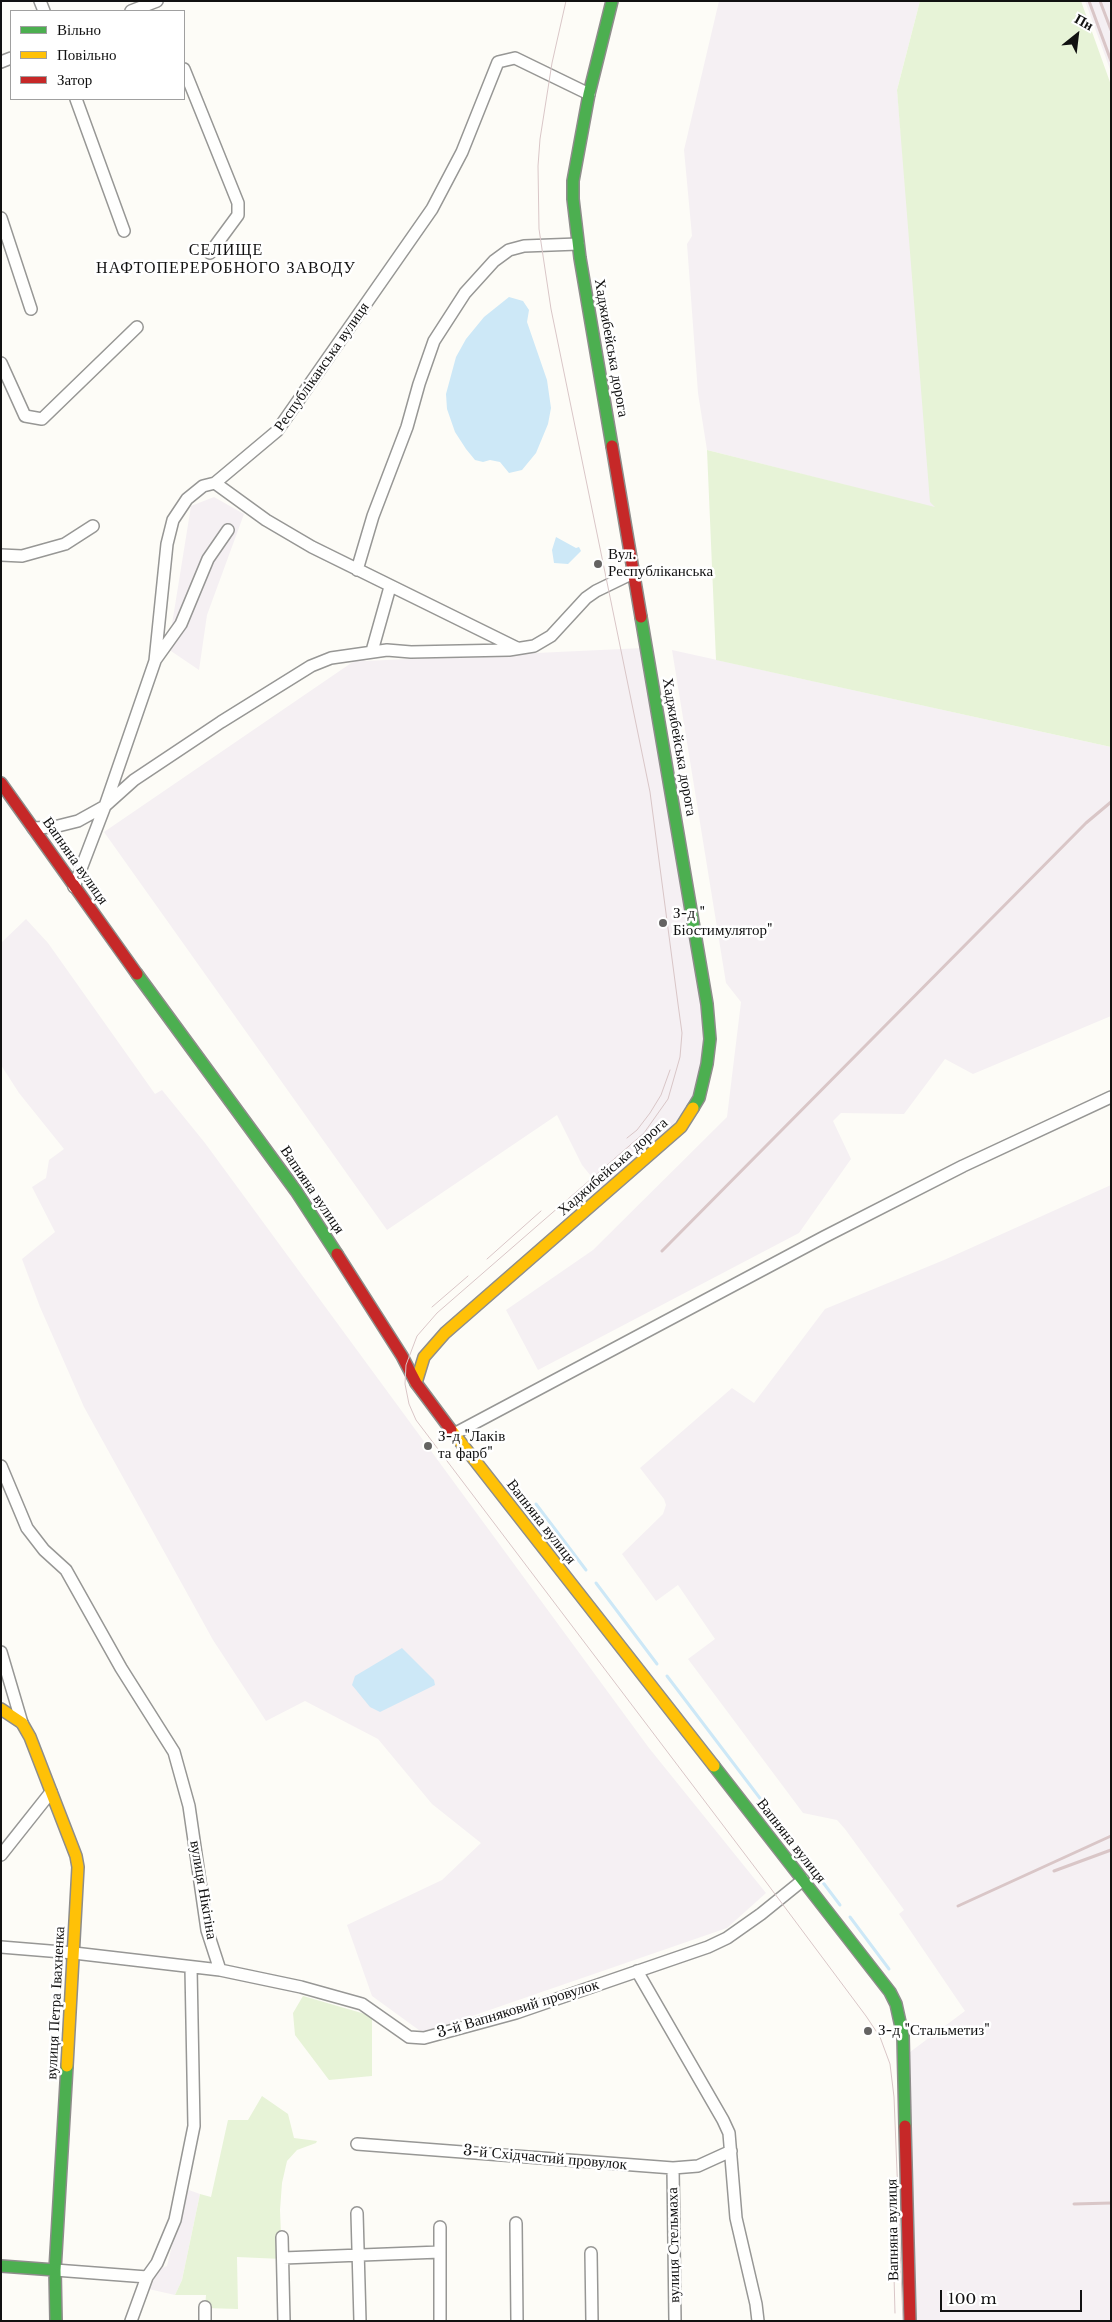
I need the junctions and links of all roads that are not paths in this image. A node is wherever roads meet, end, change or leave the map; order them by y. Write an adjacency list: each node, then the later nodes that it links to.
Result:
1 (156, 1): 3 (street)
2 (612, 1): 5 (street, Хаджибейська дорога)
3 (134, 10)
4 (185, 71): 10 (street)
5 (589, 94): 9 (street, Хаджибейська дорога); 14 (street, Республіканська вулиця)
6 (76, 100): 8 (street)
7 (1, 218): 11 (street)
8 (124, 231)
9 (578, 244): 18 (street); 19 (street, Хаджибейська дорога)
10 (210, 253)
11 (31, 309)
12 (137, 328): 13 (street)
13 (1, 363)
14 (215, 483): 18 (street); 23 (street, Республіканська вулиця)
15 (94, 526): 17 (street)
16 (228, 530): 23 (street)
17 (1, 554)
18 (357, 570): 20 (street)
19 (633, 574): 21 (street); 29 (street, Хаджибейська дорога)
20 (390, 587): 21 (street); 22 (street)
21 (517, 648): 22 (street)
22 (372, 651): 25 (street)
23 (155, 661): 25 (street, Республіканська вулиця)
24 (1, 783): 26 (street, Вапняна вулиця)
25 (105, 806): 26 (street); 27 (street, Республіканська вулиця)
26 (33, 828): 27 (street, Вапняна вулиця)
27 (74, 887): 29 (street, Вапняна вулиця)
28 (1111, 1097): 30 (street)
29 (416, 1383): 30 (street, Вапняна вулиця)
30 (454, 1434): 37 (street, Вапняна вулиця)
31 (1, 1466): 41 (street, вулиця Нікітіна)
32 (1, 1652): 34 (street)
33 (1, 1709): 34 (street)
34 (22, 1723): 35 (street, вулиця Петра Івахненка)
35 (50, 1792): 36 (street); 39 (street, вулиця Петра Івахненка)
36 (1, 1855)
37 (803, 1880): 42 (street, 3-й Вапняковий провулок); 68 (street, Вапняна вулиця)
38 (1, 1947): 39 (street)
39 (74, 1953): 40 (street); 55 (street, вулиця Петра Івахненка)
40 (190, 1968): 41 (street); 56 (street)
41 (220, 1970): 42 (street, 3-й Вапняковий провулок)
42 (637, 1971): 44 (street)
43 (356, 2144): 45 (street, 3-й Східчастий провулок)
44 (731, 2151): 45 (street, 3-й Східчастий провулок); 67 (street)
45 (673, 2168): 66 (street, вулиця Стельмаха)
46 (357, 2213): 52 (street)
47 (516, 2223): 64 (street)
48 (440, 2227): 50 (street)
49 (282, 2237): 53 (street)
50 (440, 2252): 52 (street); 63 (street)
51 (591, 2253): 65 (street)
52 (359, 2255): 53 (street); 62 (street)
53 (283, 2258): 61 (street)
54 (1, 2266): 55 (street)
55 (55, 2270): 56 (street); 58 (street, вулиця Петра Івахненка)
56 (147, 2277): 59 (street)
57 (204, 2307): 60 (street)
58 (56, 2321)
59 (131, 2321)
60 (205, 2321)
61 (284, 2321)
62 (360, 2321)
63 (440, 2321)
64 (517, 2321)
65 (592, 2321)
66 (675, 2321)
67 (758, 2321)
68 (910, 2321)

